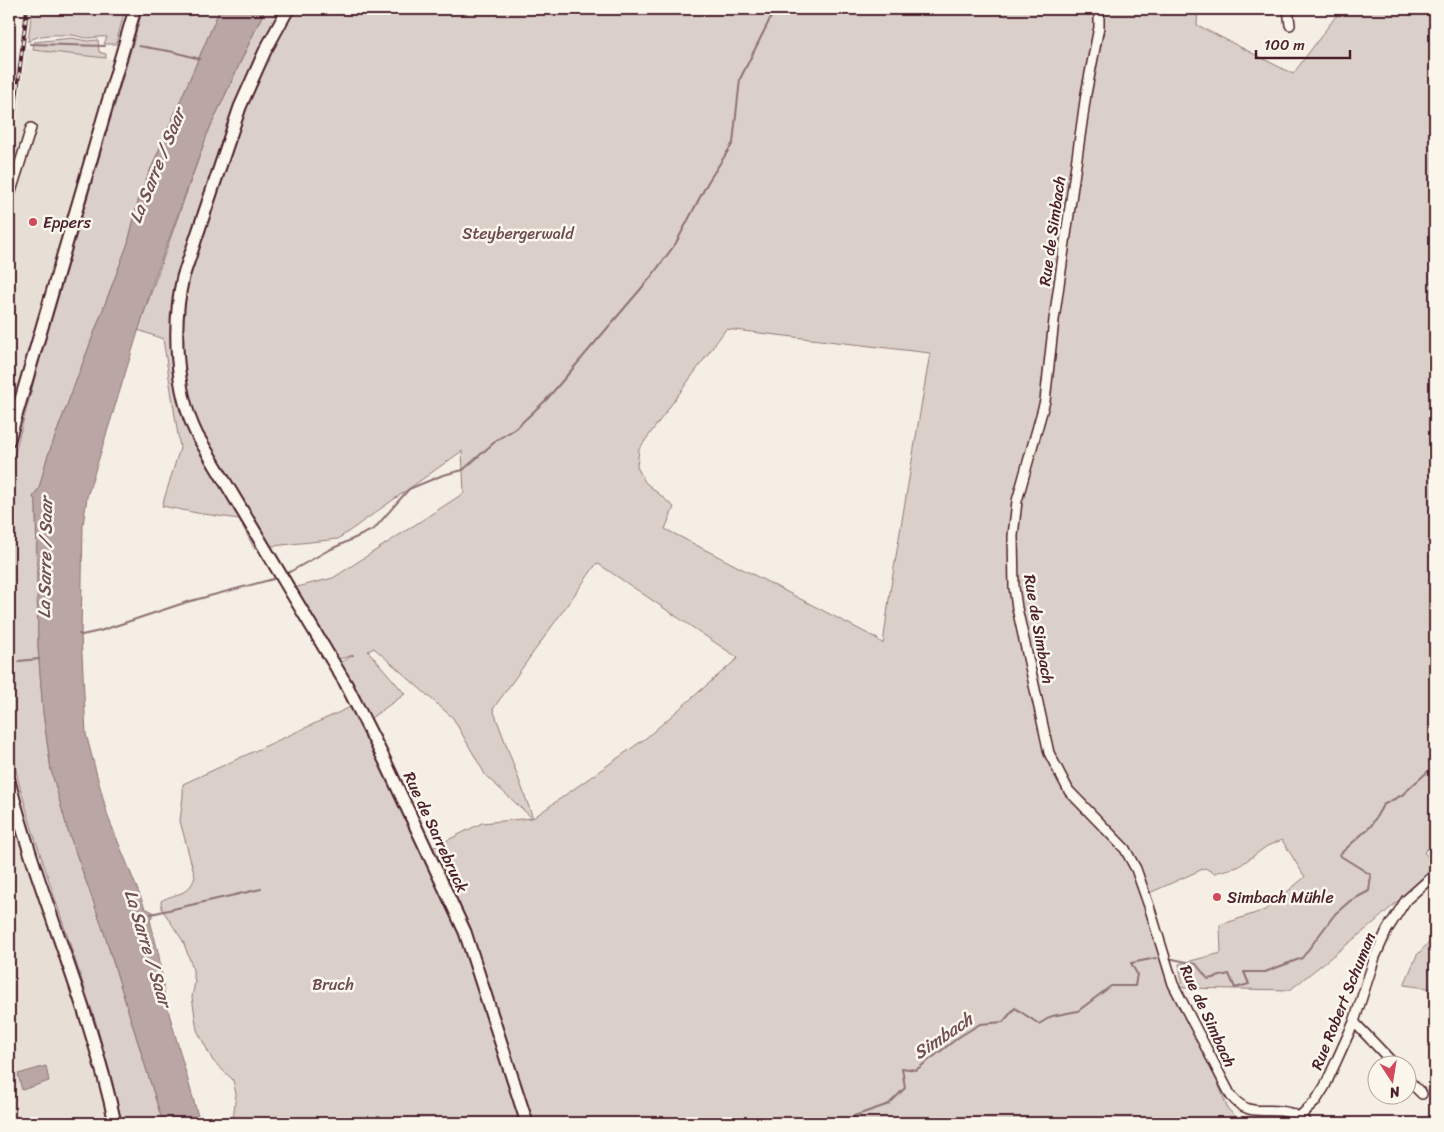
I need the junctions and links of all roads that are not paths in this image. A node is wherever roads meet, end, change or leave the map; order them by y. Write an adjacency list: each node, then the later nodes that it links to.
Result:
1 (134, 9): 8 (main road)
2 (288, 9): 17 (main road, Rue de Sarrebruck)
3 (1100, 9): 15 (street, Rue de Simbach)
4 (1288, 9): 5 (street)
5 (1290, 25)
6 (31, 128): 7 (street)
7 (9, 198)
8 (9, 440)
9 (9, 781): 16 (main road)
10 (1435, 874): 11 (street, Rue Robert Schuman)
11 (1354, 1022): 12 (street); 15 (street, Rue Robert Schuman)
12 (1384, 1054)
13 (1416, 1088): 14 (street)
14 (1422, 1094)
15 (1299, 1117): 18 (street, Rue de Simbach)
16 (115, 1123)
17 (527, 1123)
18 (1307, 1123)

